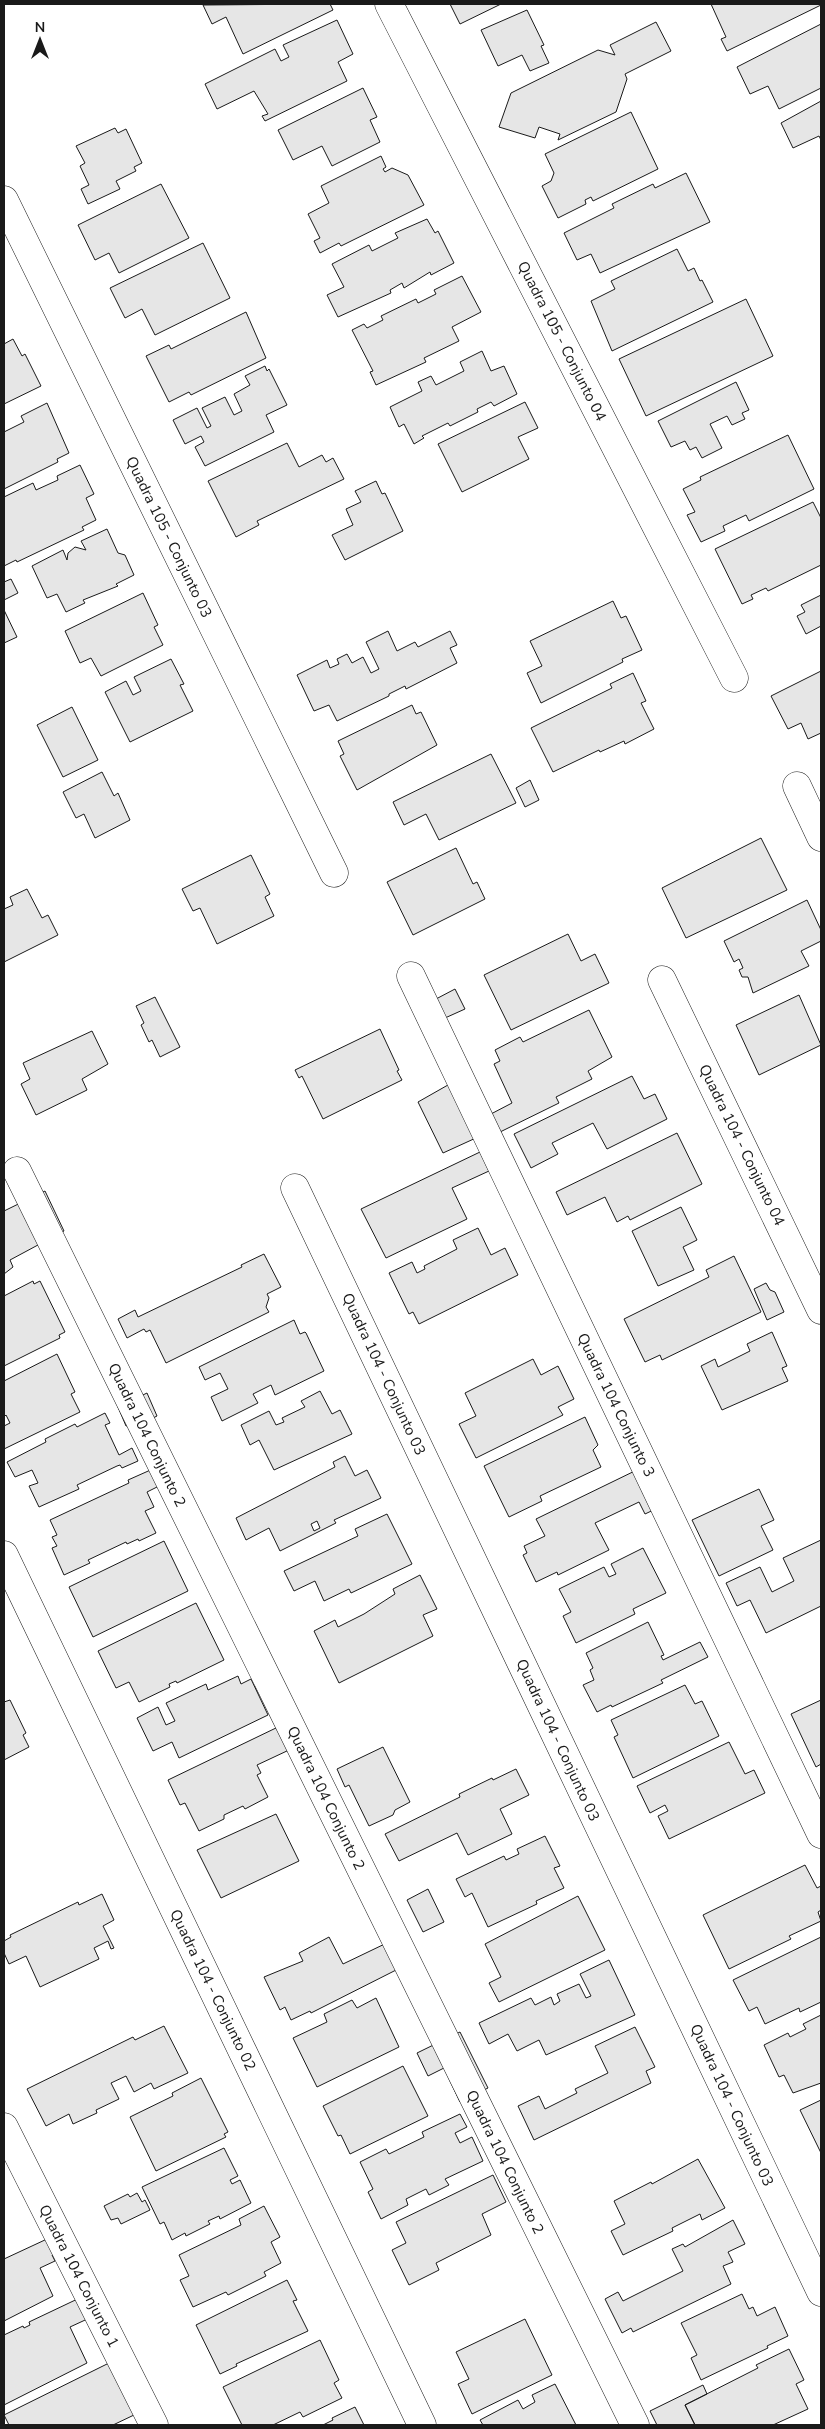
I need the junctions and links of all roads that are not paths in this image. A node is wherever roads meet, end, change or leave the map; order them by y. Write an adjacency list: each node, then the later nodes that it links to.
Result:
1 (389, 4): 3 (street, Quadra 105 - Conjunto 04)
2 (4, 200): 6 (street, Quadra 105 - Conjunto 03)
3 (734, 678)
4 (797, 786): 5 (street)
5 (821, 837)
6 (334, 874)
7 (411, 976): 13 (street, Quadra 104 Conjunto 3)
8 (662, 980): 11 (street, Quadra 104 - Conjunto 04)
9 (17, 1171): 18 (street, Quadra 104 Conjunto 2)
10 (295, 1188): 15 (street, Quadra 104 - Conjunto 03)
11 (821, 1310)
12 (4, 1555): 17 (street, Quadra 104 - Conjunto 02)
13 (821, 1834)
14 (4, 2127): 16 (street, Quadra 104 Conjunto 1)
15 (821, 2292)
16 (154, 2425)
17 (422, 2425)
18 (635, 2425)

